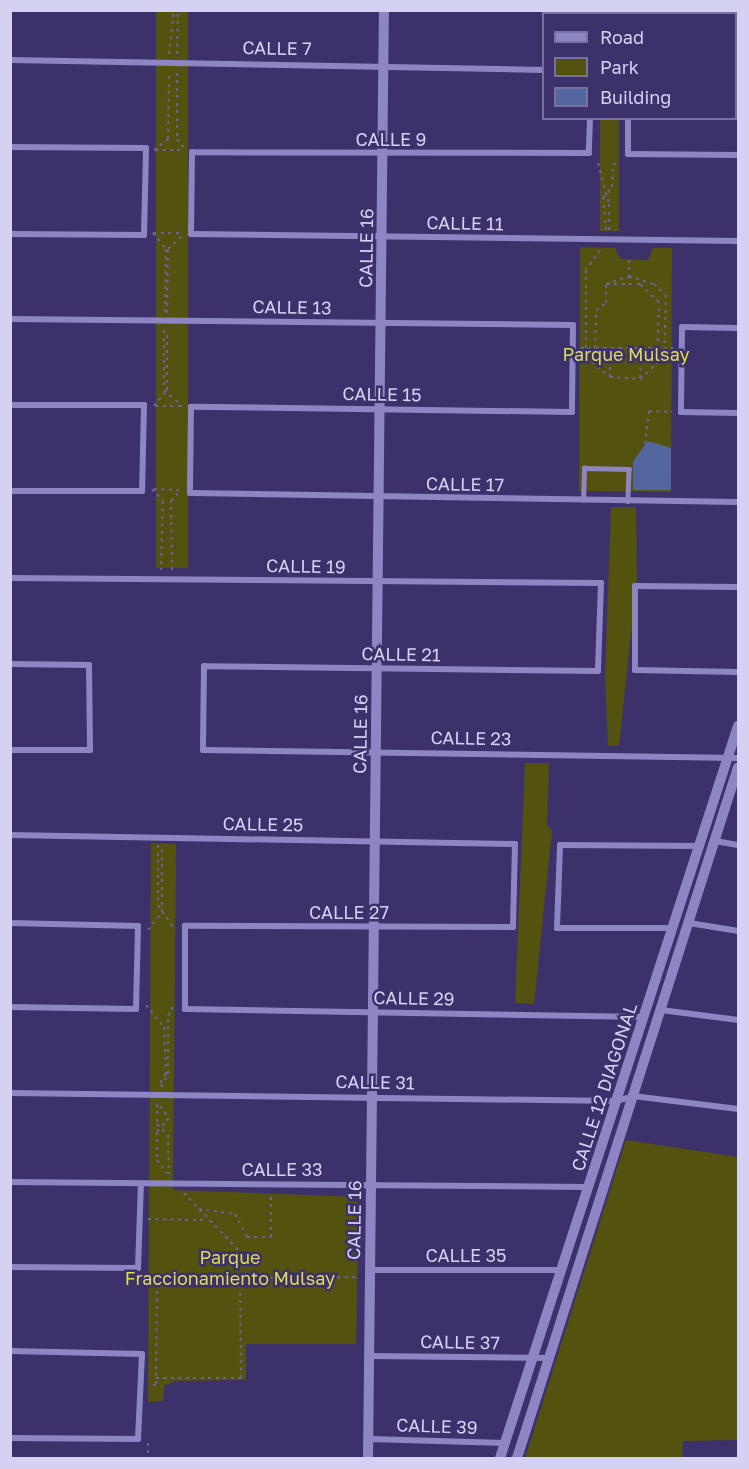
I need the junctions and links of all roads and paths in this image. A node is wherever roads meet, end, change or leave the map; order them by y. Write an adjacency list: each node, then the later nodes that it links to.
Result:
1 (176, 10): 3 (path); 4 (path)
2 (384, 10): 6 (street, CALLE 16)
3 (169, 54)
4 (177, 54)
5 (10, 60): 6 (street, CALLE 7)
6 (384, 65): 9 (street, CALLE 7); 15 (street, CALLE 16)
7 (169, 70): 13 (path)
8 (177, 70): 14 (path)
9 (542, 70)
10 (590, 120): 15 (street, CALLE 9)
11 (628, 120): 16 (street)
12 (10, 147): 13 (street)
13 (150, 149): 14 (path); 20 (street)
14 (188, 151): 15 (street, CALLE 9); 21 (street)
15 (383, 154): 22 (street, CALLE 16)
16 (738, 155)
17 (598, 163): 19 (path)
18 (618, 164): 19 (path)
19 (606, 195): 19 (path)
20 (10, 234)
21 (188, 234): 21 (path); 22 (street, CALLE 11)
22 (382, 237): 23 (street, CALLE 11); 30 (street, CALLE 16)
23 (738, 241)
24 (600, 250): 34 (path)
25 (629, 260): 26 (path)
26 (629, 276): 27 (path); 28 (path); 39 (path)
27 (606, 284): 28 (path); 35 (path)
28 (629, 284): 38 (path)
29 (10, 320): 30 (street, CALLE 13)
30 (381, 323): 46 (street, CALLE 16); 47 (street, CALLE 13)
31 (165, 327): 44 (path)
32 (738, 328): 49 (street)
33 (578, 348): 34 (path)
34 (586, 348): 35 (path); 42 (path)
35 (595, 348): 36 (path)
36 (610, 348): 37 (path); 42 (path)
37 (641, 348): 38 (path); 43 (path)
38 (658, 348): 39 (path); 41 (path)
39 (665, 348): 40 (path); 41 (path)
40 (673, 348)
41 (657, 363): 43 (path)
42 (610, 377): 43 (path)
43 (640, 378)
44 (166, 392): 44 (path)
45 (10, 405): 51 (street)
46 (380, 409): 47 (street, CALLE 15); 52 (street, CALLE 15); 53 (street, CALLE 16)
47 (572, 412)
48 (672, 412): 50 (path)
49 (738, 413)
50 (645, 444)
51 (10, 491)
52 (190, 493): 53 (street, CALLE 17)
53 (379, 498): 54 (street, CALLE 17); 60 (street, CALLE 16)
54 (583, 500): 55 (street, CALLE 17); 55 (lane)
55 (628, 501): 56 (street, CALLE 17)
56 (738, 502)
57 (161, 570): 58 (path)
58 (172, 570)
59 (10, 578): 60 (street, CALLE 19)
60 (378, 581): 63 (street, CALLE 16); 64 (street, CALLE 19)
61 (738, 587): 65 (street)
62 (10, 664): 67 (street)
63 (377, 669): 64 (street, CALLE 21); 68 (street, CALLE 21); 69 (street, CALLE 16)
64 (598, 671)
65 (738, 672)
66 (738, 726): 70 (street, CALLE 12 DIAGONAL)
67 (10, 750)
68 (203, 750): 69 (street, CALLE 23)
69 (376, 752): 70 (street, CALLE 23); 73 (street, CALLE 16)
70 (733, 758): 77 (street, CALLE 12 DIAGONAL)
71 (738, 767): 74 (street, CALLE 12 DIAGONAL)
72 (10, 835): 73 (street, CALLE 25)
73 (375, 841): 81 (street, CALLE 25); 82 (street, CALLE 16)
74 (715, 841): 75 (street); 80 (street, CALLE 12 DIAGONAL)
75 (738, 844)
76 (160, 845): 78 (path)
77 (699, 846): 83 (street, CALLE 12 DIAGONAL); 83 (street)
78 (162, 912): 84 (path); 85 (path)
79 (10, 923): 89 (street)
80 (688, 923): 86 (street); 91 (street, CALLE 12 DIAGONAL)
81 (513, 927): 82 (street, CALLE 27)
82 (374, 928): 90 (street, CALLE 27); 92 (street, CALLE 16)
83 (673, 928): 93 (street, CALLE 12 DIAGONAL)
84 (174, 929)
85 (146, 931)
86 (738, 931)
87 (146, 1005): 88 (path)
88 (173, 1006)
89 (10, 1007)
90 (184, 1010): 92 (street, CALLE 29)
91 (661, 1010): 94 (street); 96 (street, CALLE 12 DIAGONAL)
92 (373, 1012): 93 (street, CALLE 29); 97 (street, CALLE 16)
93 (644, 1017): 98 (street, CALLE 12 DIAGONAL)
94 (738, 1020)
95 (10, 1093): 97 (street, CALLE 31)
96 (633, 1096): 98 (street, CALLE 31); 101 (street, CALLE 31); 124 (street, CALLE 12 DIAGONAL)
97 (372, 1097): 98 (street, CALLE 31); 105 (street, CALLE 16)
98 (617, 1101): 106 (street, CALLE 12 DIAGONAL)
99 (157, 1102): 102 (path)
100 (160, 1106): 102 (path)
101 (738, 1109)
102 (162, 1129): 102 (path)
103 (10, 1182): 104 (street, CALLE 33)
104 (141, 1184): 105 (street, CALLE 33); 112 (street)
105 (371, 1185): 106 (street, CALLE 33); 114 (street, CALLE 16)
106 (588, 1187): 113 (street, CALLE 12 DIAGONAL)
107 (180, 1189): 109 (path)
108 (271, 1190): 109 (path)
109 (199, 1209): 111 (path)
110 (148, 1219): 111 (path)
111 (209, 1220): 116 (path)
112 (10, 1266)
113 (562, 1270): 114 (street, CALLE 35); 123 (street, CALLE 12 DIAGONAL)
114 (366, 1274): 116 (path); 122 (street, CALLE 16)
115 (148, 1276): 117 (path)
116 (246, 1278): 118 (path)
117 (157, 1282): 118 (path); 120 (path)
118 (240, 1284): 125 (path)
119 (147, 1346): 120 (path)
120 (156, 1346): 125 (path)
121 (10, 1351): 127 (street)
122 (369, 1356): 123 (street, CALLE 37); 128 (street, CALLE 16)
123 (533, 1358): 124 (street, CALLE 37); 130 (street, CALLE 12 DIAGONAL)
124 (549, 1358): 134 (street, CALLE 12 DIAGONAL)
125 (156, 1378): 126 (path)
126 (147, 1385)
127 (10, 1438)
128 (369, 1438): 130 (street, CALLE 39); 132 (street, CALLE 16)
129 (148, 1443): 131 (path)
130 (505, 1443): 133 (street, CALLE 12 DIAGONAL)
131 (148, 1458)
132 (368, 1458)
133 (500, 1458)
134 (517, 1458)

